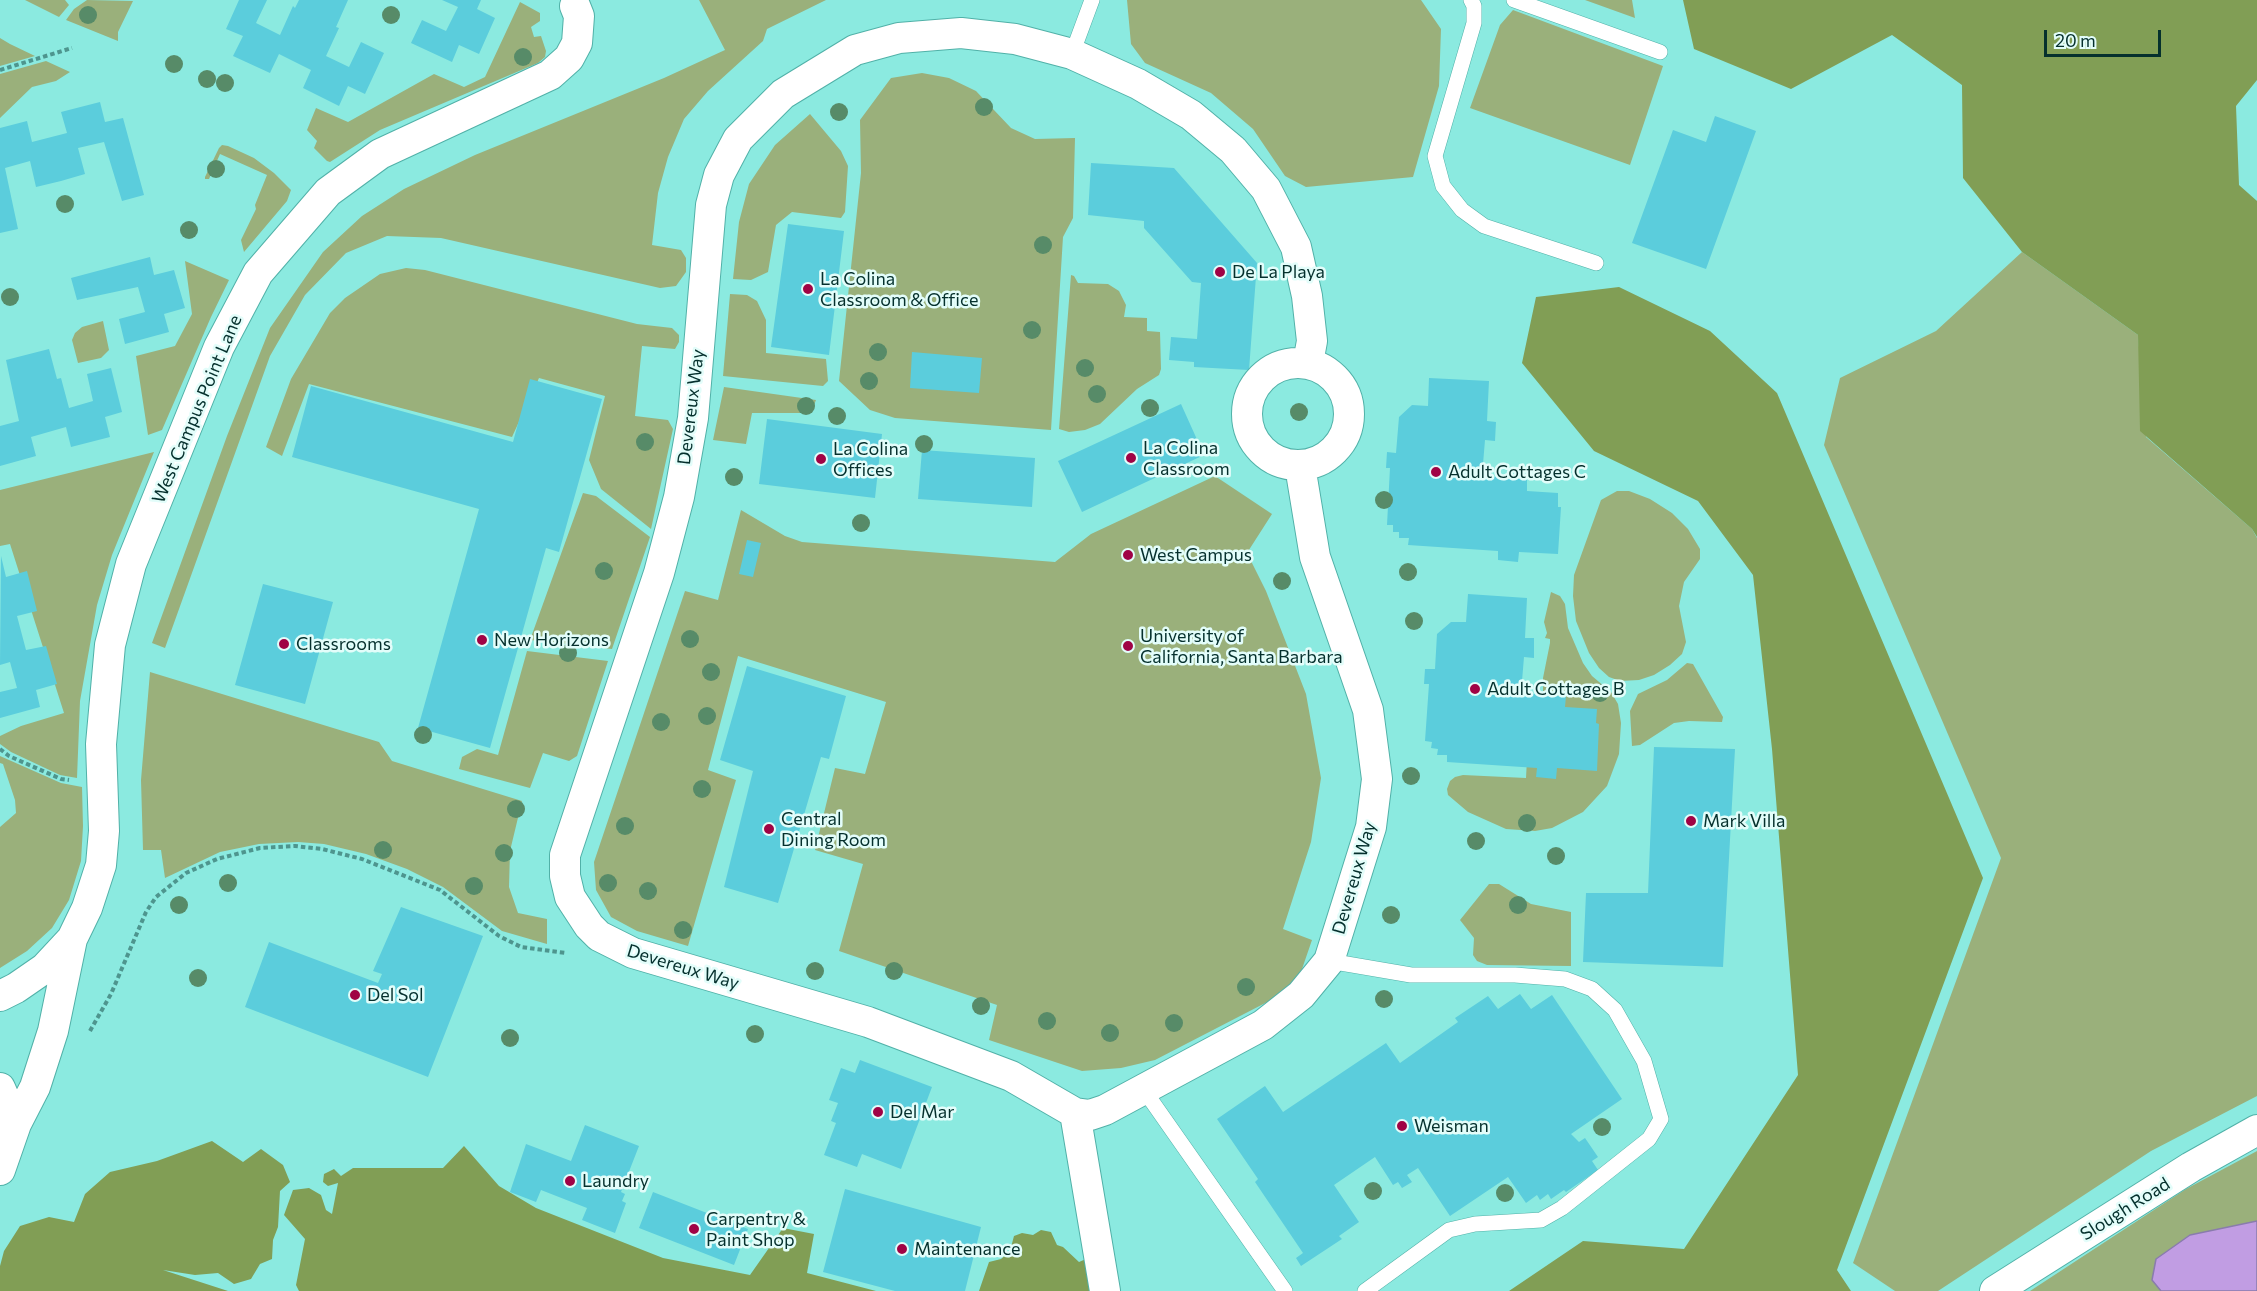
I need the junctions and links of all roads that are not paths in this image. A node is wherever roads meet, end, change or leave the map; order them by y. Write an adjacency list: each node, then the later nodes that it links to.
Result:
1 (1092, 0): 6 (lane)
2 (1471, 0): 7 (lane)
3 (1514, 0): 5 (lane)
4 (575, 6): 10 (street, West Campus Point Lane)
5 (1660, 52)
6 (1072, 54): 8 (street, Devereux Way); 15 (street, Devereux Way)
7 (1596, 263)
8 (1308, 363): 9 (street); 9 (street)
9 (1299, 466): 11 (street, Devereux Way)
10 (72, 939): 12 (street, West Campus Point Lane); 16 (street, West Campus Point Lane)
11 (1329, 961): 14 (street, Devereux Way); 21 (lane)
12 (0, 996)
13 (0, 1088): 16 (street)
14 (1144, 1090): 15 (street, Devereux Way); 20 (lane)
15 (1075, 1113): 19 (street)
16 (16, 1124): 18 (street, West Campus Point Lane)
17 (2257, 1130): 22 (street, Slough Road)
18 (0, 1170)
19 (1105, 1291)
20 (1285, 1291)
21 (1365, 1291)
22 (1995, 1291)

